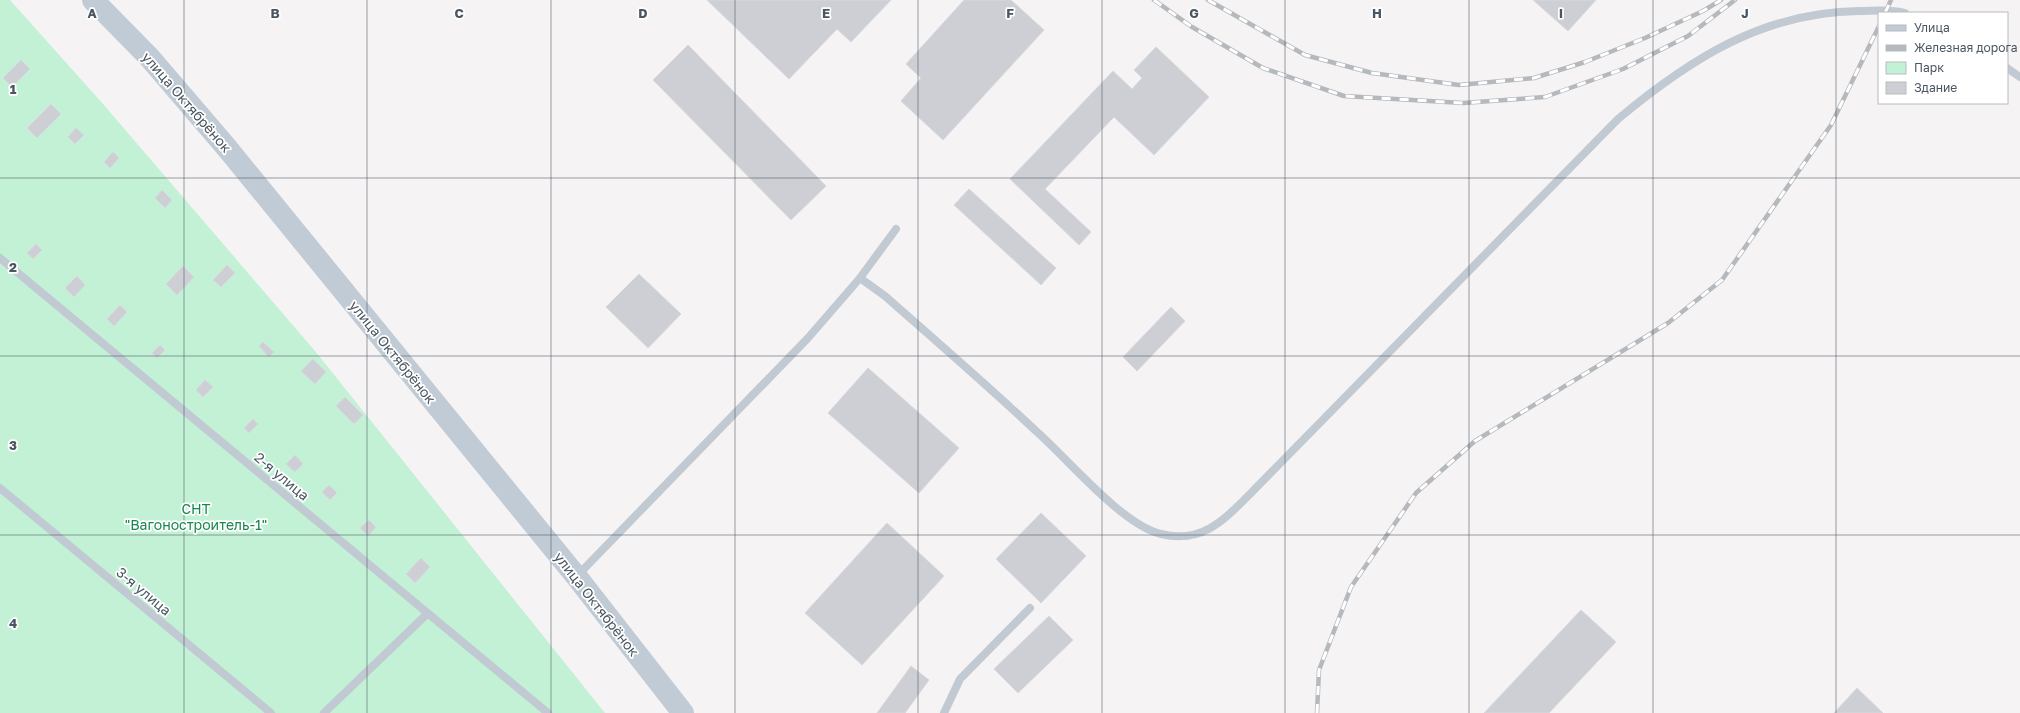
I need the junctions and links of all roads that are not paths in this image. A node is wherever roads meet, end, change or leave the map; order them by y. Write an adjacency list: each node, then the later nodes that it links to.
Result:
1 (93, 0): 9 (street, улица Октябрёнок)
2 (1888, 12): 7 (lane)
3 (2008, 69): 4 (lane)
4 (2020, 77)
5 (896, 229): 7 (lane)
6 (0, 258): 11 (lane, 2-я улица)
7 (860, 278): 9 (lane)
8 (0, 488): 12 (lane, 3-я улица)
9 (576, 576): 15 (street, улица Октябрёнок)
10 (1030, 608): 16 (lane)
11 (428, 614): 13 (lane); 14 (lane, 2-я улица)
12 (271, 713)
13 (324, 713)
14 (548, 713)
15 (683, 713)
16 (944, 713)

